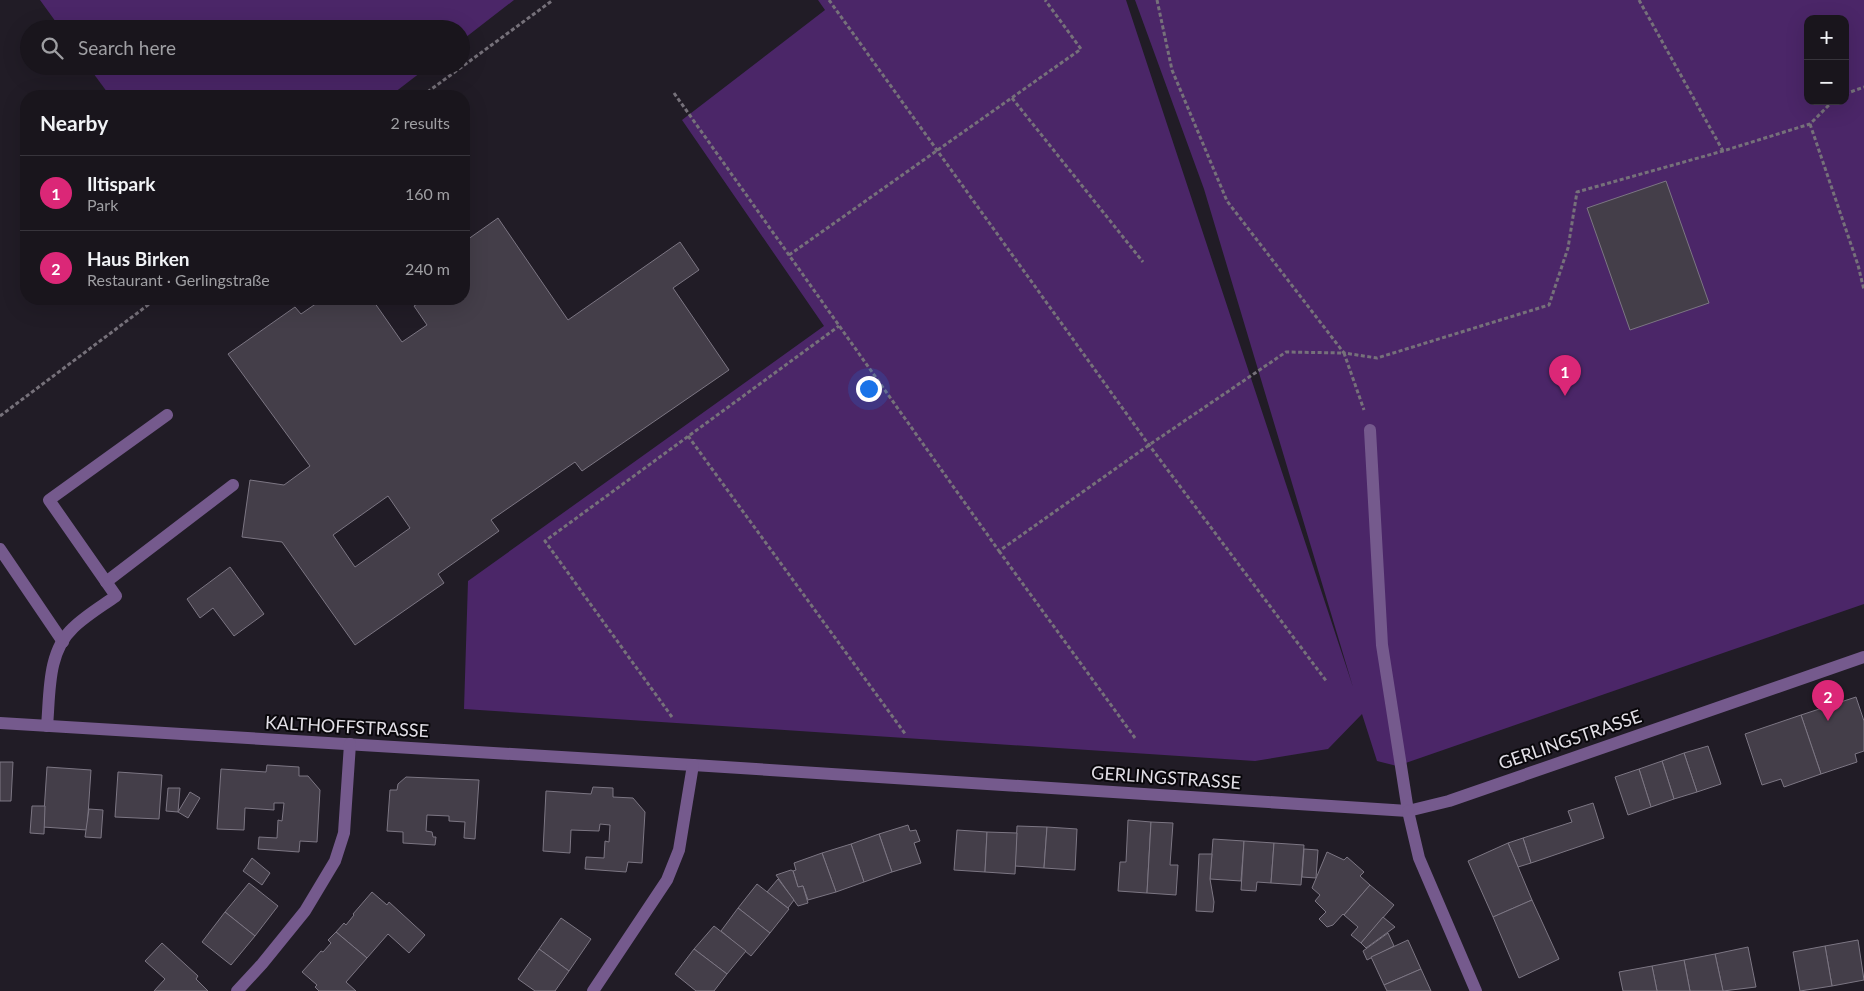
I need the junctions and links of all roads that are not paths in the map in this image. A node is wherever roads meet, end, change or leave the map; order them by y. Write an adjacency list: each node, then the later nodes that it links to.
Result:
1 (167, 415): 5 (street)
2 (1370, 430): 12 (street)
3 (233, 485): 5 (street)
4 (0, 549): 6 (street)
5 (106, 582): 6 (street)
6 (63, 642): 9 (street)
7 (1864, 657): 12 (street, GERLINGSTRASSE)
8 (0, 723): 9 (street, KALTHOFFSTRASSE)
9 (47, 726): 10 (street, KALTHOFFSTRASSE)
10 (350, 744): 11 (street, KALTHOFFSTRASSE); 13 (street)
11 (693, 765): 12 (street, GERLINGSTRASSE); 14 (street)
12 (1408, 811): 15 (street)
13 (237, 991)
14 (593, 991)
15 (1476, 991)

